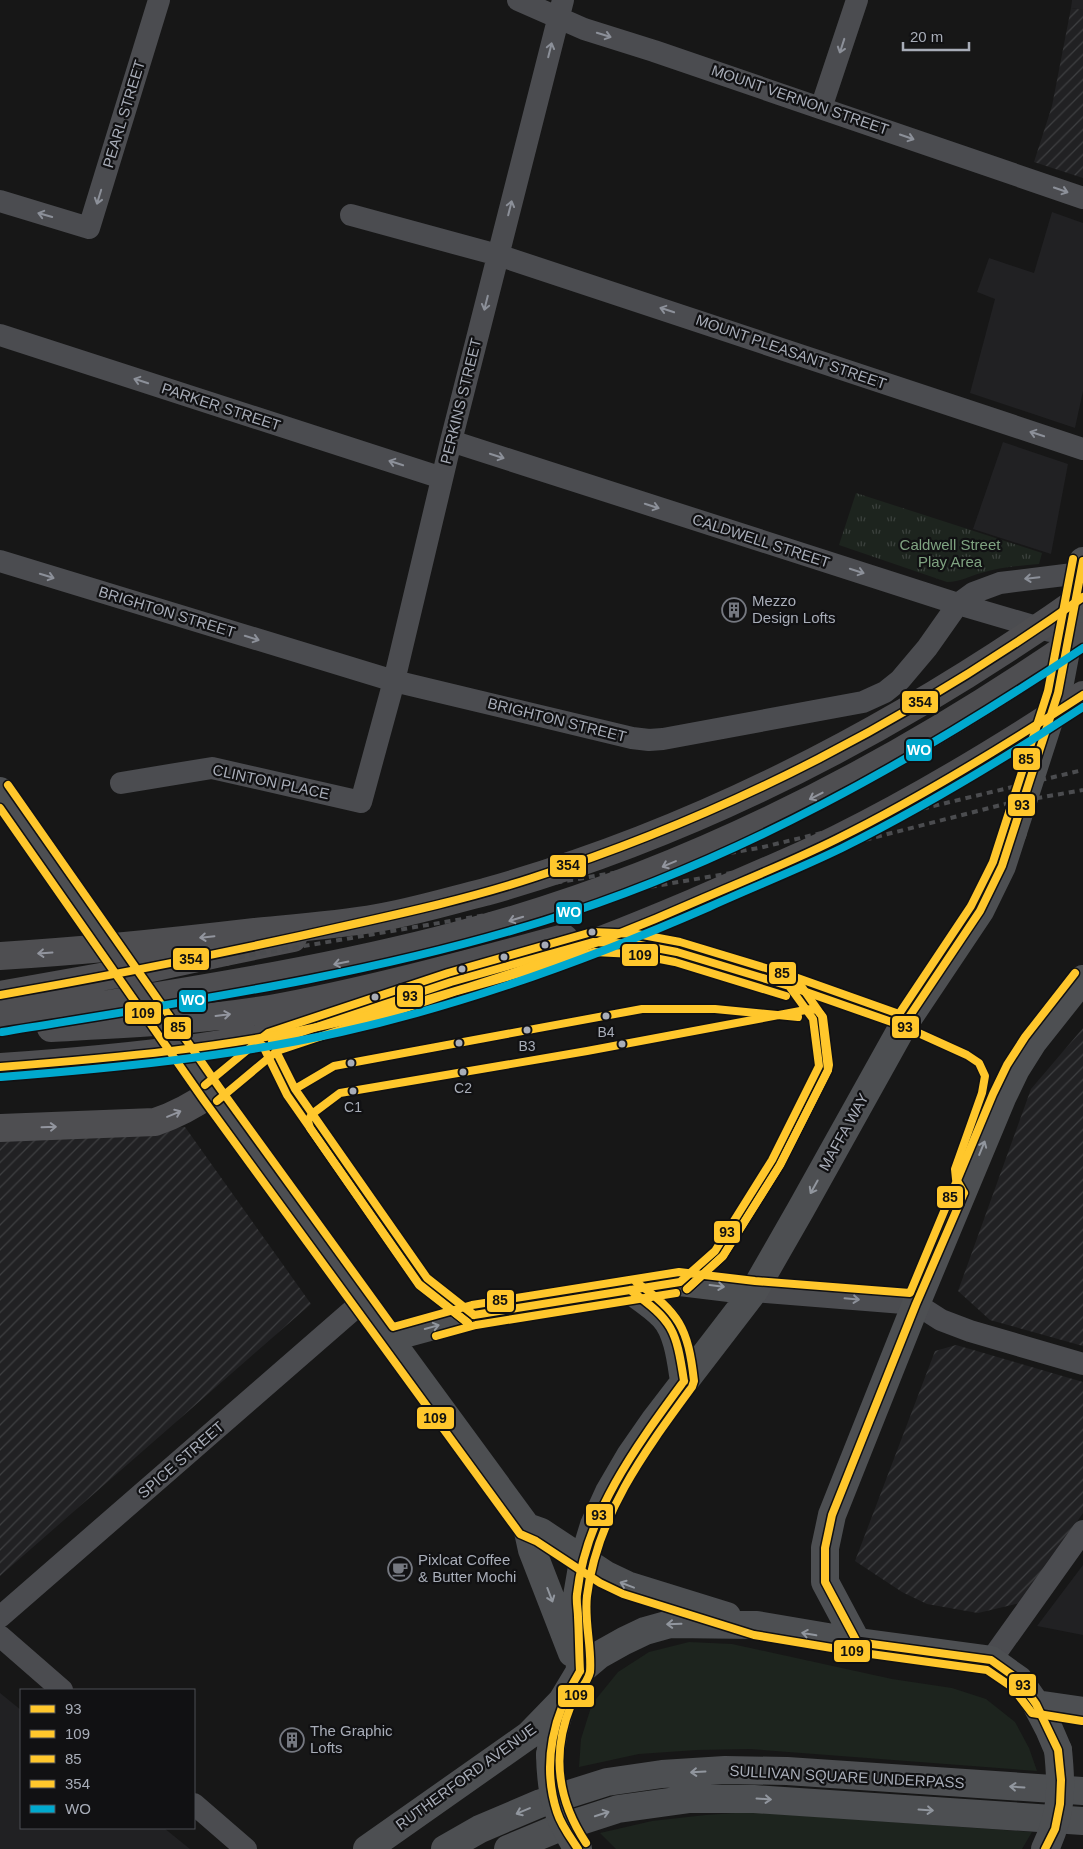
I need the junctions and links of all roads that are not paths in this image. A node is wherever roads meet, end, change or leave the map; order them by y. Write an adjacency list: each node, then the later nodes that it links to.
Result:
1 (159, 0): 7 (street, PEARL STREET, one-way to 7)
2 (518, 0): 4 (street, MOUNT VERNON STREET)
3 (857, 0): 5 (street, one-way to 5)
4 (561, 9): 5 (street, MOUNT VERNON STREET, one-way to 5); 9 (street, PERKINS STREET, one-way to 4)
5 (821, 108): 6 (street, MOUNT VERNON STREET, one-way to 6)
6 (1083, 198)
7 (0, 202)
8 (351, 215): 9 (street, MOUNT PLEASANT STREET)
9 (498, 255): 11 (street, PERKINS STREET, one-way to 11); 12 (street, MOUNT PLEASANT STREET, one-way to 9)
10 (0, 336): 13 (street, PARKER STREET, one-way to 10)
11 (451, 441): 13 (street, PERKINS STREET); 16 (street, CALDWELL STREET, one-way to 16)
12 (1083, 449)
13 (442, 478): 18 (street, PERKINS STREET)
14 (0, 561): 18 (street, BRIGHTON STREET, one-way to 18)
15 (1082, 577): 16 (street, BRIGHTON STREET, one-way to 16); 17 (main road); 24 (highway, bridge)
16 (958, 604): 17 (street, CALDWELL STREET); 18 (street, BRIGHTON STREET)
17 (1078, 638): 19 (main road, MAFFA WAY); 28 (highway, one-way to 28, bridge)
18 (394, 681): 22 (street, PERKINS STREET)
19 (1070, 694): 23 (highway, bridge); 34 (main road, MAFFA WAY, one-way to 34, bridge)
20 (121, 783): 22 (street, CLINTON PLACE)
21 (0, 791): 31 (main road, bridge)
22 (361, 802)
23 (686, 905): 29 (highway, one-way to 23, bridge); 30 (highway, bridge)
24 (377, 918): 25 (highway, one-way to 25, bridge); 27 (highway, bridge)
25 (0, 956)
26 (1083, 979): 36 (main road, one-way to 26)
27 (0, 994)
28 (0, 1022)
29 (0, 1029)
30 (0, 1067)
31 (205, 1084): 32 (highway, one-way to 31); 35 (main road)
32 (0, 1128)
33 (630, 1290): 34 (main road, one-way to 34); 37 (main road, one-way to 33); 39 (main road)
34 (754, 1291): 36 (street, one-way to 36); 39 (main road, MAFFA WAY)
35 (362, 1302): 37 (main road); 43 (street, SPICE STREET)
36 (916, 1304): 38 (street); 46 (main road)
37 (389, 1338): 40 (main road)
38 (1083, 1364)
39 (684, 1381): 42 (main road, MAFFA WAY)
40 (527, 1527): 42 (main road); 48 (main road, one-way to 48)
41 (1083, 1531): 47 (street)
42 (584, 1561): 44 (main road, one-way to 42); 48 (main road, MAFFA WAY)
43 (0, 1617)
44 (757, 1625): 46 (main road, one-way to 44); 48 (main road, one-way to 48)
45 (0, 1636): 49 (street)
46 (857, 1642): 47 (main road)
47 (991, 1660): 51 (main road)
48 (580, 1671): 50 (main road)
49 (61, 1689)
50 (562, 1701): 57 (main road, RUTHERFORD AVENUE); 60 (main road, bridge)
51 (1036, 1704): 52 (main road); 61 (main road, bridge)
52 (1083, 1711)
53 (1083, 1791): 58 (main road, SULLIVAN SQUARE UNDERPASS, one-way to 58)
54 (195, 1805): 56 (street)
55 (1083, 1821): 59 (main road, SULLIVAN SQUARE UNDERPASS, one-way to 55)
56 (246, 1849)
57 (367, 1849)
58 (445, 1849)
59 (508, 1849)
60 (578, 1849)
61 (1045, 1849)

